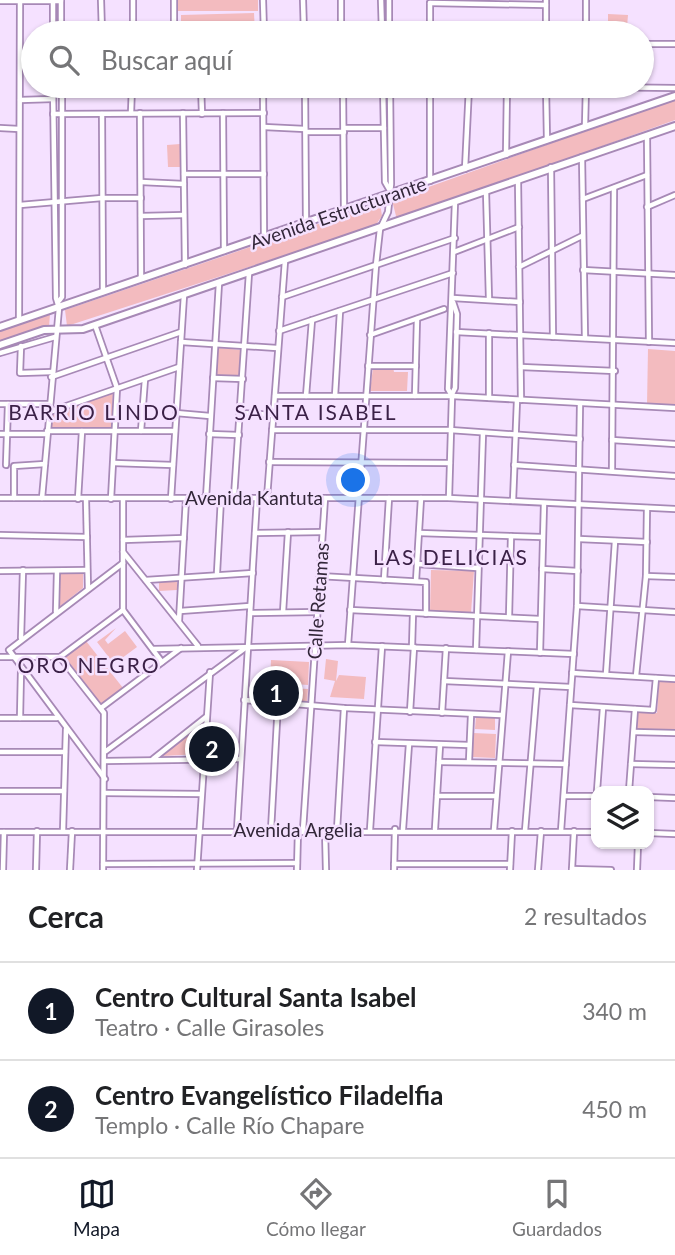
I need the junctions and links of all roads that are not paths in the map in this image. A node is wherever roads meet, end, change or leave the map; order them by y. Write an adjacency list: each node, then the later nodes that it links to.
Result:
1 (53, 0): 2 (street); 13 (street); 16 (street)
2 (61, 0): 17 (street)
3 (101, 0): 18 (street)
4 (133, 0): 19 (street)
5 (174, 0): 20 (street)
6 (263, 0): 21 (street)
7 (303, 0): 22 (street)
8 (341, 0): 23 (street)
9 (381, 0): 24 (street)
10 (389, 0): 25 (street)
11 (586, 0): 28 (street)
12 (0, 1): 13 (street)
13 (20, 1): 48 (street)
14 (430, 1): 15 (street); 26 (street)
15 (546, 2): 27 (street)
16 (53, 21)
17 (61, 21)
18 (102, 21)
19 (133, 21)
20 (174, 21)
21 (264, 21)
22 (304, 21)
23 (341, 21)
24 (382, 21)
25 (390, 21)
26 (430, 21)
27 (546, 21)
28 (586, 21)
29 (654, 44): 30 (street)
30 (675, 44)
31 (654, 88): 32 (street)
32 (675, 88)
33 (675, 96): 59 (main road, Avenida Estructurante)
34 (62, 98): 49 (street)
35 (132, 98): 50 (street)
36 (201, 98): 57 (street)
37 (263, 98): 54 (street)
38 (305, 98): 65 (street)
39 (343, 98): 64 (street)
40 (383, 98): 62 (street)
41 (390, 98): 82 (street)
42 (430, 98): 78 (street)
43 (469, 98): 71 (street)
44 (508, 98): 68 (street)
45 (546, 98): 67 (street)
46 (586, 98): 59 (street)
47 (53, 99): 48 (street); 55 (street)
48 (20, 100): 63 (street)
49 (62, 113): 55 (street); 56 (street); 87 (street)
50 (131, 113): 51 (street); 56 (street)
51 (141, 113): 52 (street); 77 (street)
52 (183, 113): 57 (street); 72 (street)
53 (223, 113): 54 (street); 57 (street); 73 (street)
54 (264, 113): 58 (street)
55 (53, 114): 89 (street)
56 (102, 114): 84 (street)
57 (202, 114)
58 (264, 127): 65 (street); 74 (street)
59 (585, 127): 67 (main road, Avenida Estructurante)
60 (675, 127): 66 (main road, Avenida Estructurante)
61 (0, 128): 63 (street)
62 (384, 128): 64 (street); 82 (street)
63 (19, 129): 90 (street)
64 (344, 130): 65 (street); 92 (street)
65 (306, 131): 95 (street)
66 (647, 136): 69 (main road, Avenida Estructurante); 75 (street)
67 (547, 141): 68 (main road, Avenida Estructurante)
68 (506, 156): 71 (main road, Avenida Estructurante)
69 (582, 157): 70 (main road, Avenida Estructurante); 86 (street)
70 (551, 167): 76 (main road, Avenida Estructurante); 104 (street)
71 (465, 170): 78 (main road, Avenida Estructurante)
72 (184, 174): 73 (street); 79 (street)
73 (223, 174): 74 (street); 102 (street)
74 (264, 174): 99 (street)
75 (647, 175): 80 (street); 91 (street)
76 (517, 179): 81 (main road, Avenida Estructurante); 96 (street)
77 (141, 182): 79 (street); 85 (street)
78 (430, 182): 82 (main road, Avenida Estructurante)
79 (184, 184): 93 (street)
80 (614, 188): 86 (street); 110 (street)
81 (486, 191): 88 (main road, Avenida Estructurante); 101 (street)
82 (389, 192): 92 (main road, Avenida Estructurante); 97 (street)
83 (675, 195): 91 (street)
84 (102, 198): 85 (street); 87 (street); 117 (street)
85 (141, 198): 94 (street)
86 (583, 199): 98 (street)
87 (62, 200): 89 (street); 124 (street)
88 (455, 202): 97 (main road, Avenida Estructurante); 100 (street)
89 (54, 204): 90 (street); 124 (street)
90 (20, 205): 129 (street)
91 (647, 207): 113 (street)
92 (344, 211): 95 (main road, Avenida Estructurante)
93 (184, 215): 94 (street); 106 (street)
94 (141, 216): 115 (street)
95 (306, 224): 99 (main road, Avenida Estructurante)
96 (519, 227): 101 (street); 108 (street)
97 (380, 229): 105 (main road, Avenida Estructurante); 107 (street)
98 (582, 236): 104 (street); 109 (street)
99 (264, 238): 102 (main road, Avenida Estructurante)
100 (455, 238): 103 (street); 107 (street)
101 (489, 240): 103 (street); 120 (street)
102 (223, 252): 106 (main road, Avenida Estructurante)
103 (454, 252): 112 (street)
104 (550, 252): 108 (street); 139 (street)
105 (285, 261): 111 (main road, Avenida Estructurante); 119 (street)
106 (185, 265): 115 (main road, Avenida Estructurante)
107 (376, 265): 119 (street); 121 (street)
108 (519, 267): 123 (street)
109 (583, 270): 110 (street); 140 (street)
110 (615, 272): 113 (street); 141 (street)
111 (249, 273): 116 (main road, Avenida Estructurante); 147 (street)
112 (453, 273): 121 (street); 122 (street)
113 (648, 274): 114 (street); 143 (street)
114 (675, 275)
115 (141, 279): 117 (main road, Avenida Estructurante)
116 (219, 283): 118 (main road, Avenida Estructurante); 145 (street)
117 (103, 293): 124 (main road, Avenida Estructurante)
118 (184, 295): 130 (main road, Avenida Estructurante); 132 (street)
119 (282, 297): 133 (street)
120 (489, 299): 122 (street); 123 (street)
121 (373, 300): 126 (street); 137 (street)
122 (452, 300): 134 (street); 162 (street)
123 (520, 302): 138 (street)
124 (59, 304): 129 (main road, Avenida Estructurante); 136 (street)
125 (444, 309): 127 (street)
126 (340, 311): 128 (street); 165 (street)
127 (417, 318): 137 (street); 154 (street)
128 (312, 320): 133 (street); 164 (street)
129 (19, 321): 131 (main road, Avenida Estructurante)
130 (95, 325): 136 (main road, Avenida Estructurante); 151 (street)
131 (0, 327)
132 (181, 331): 142 (street); 151 (street)
133 (279, 331): 149 (street)
134 (456, 332): 135 (street); 162 (street)
135 (489, 333): 138 (street); 168 (street)
136 (56, 334): 146 (main road, Avenida Estructurante); 148 (street, Avenida Estructurante); 157 (street)
137 (370, 335): 153 (street)
138 (520, 335): 139 (street); 155 (street)
139 (553, 337): 140 (street)
140 (585, 338): 141 (street)
141 (615, 340): 143 (street); 156 (street)
142 (181, 342): 145 (street); 152 (street)
143 (649, 342): 144 (street)
144 (675, 343)
145 (216, 344): 147 (street); 158 (street)
146 (0, 345)
147 (246, 345): 149 (street); 160 (street)
148 (21, 346): 150 (street, Avenida Estructurante); 157 (street)
149 (277, 348): 163 (street)
150 (0, 353)
151 (107, 357): 157 (street); 161 (street)
152 (179, 366): 159 (street); 177 (street)
153 (368, 366): 154 (street); 166 (street)
154 (416, 366): 167 (street)
155 (521, 367): 156 (street); 169 (street)
156 (615, 371): 174 (street)
157 (51, 374): 172 (street)
158 (213, 378): 160 (street); 180 (street)
159 (145, 379): 161 (street); 187 (street)
160 (243, 379): 178 (street)
161 (117, 388): 176 (street); 186 (street)
162 (452, 395): 167 (street); 168 (street); 184 (street)
163 (275, 396): 164 (street); 179 (street)
164 (306, 396): 165 (street)
165 (335, 396): 166 (street)
166 (366, 396): 167 (street); 183 (street)
167 (415, 396)
168 (489, 398): 169 (street)
169 (519, 400): 173 (street); 193 (street)
170 (0, 404): 171 (street)
171 (8, 404): 172 (street); 191 (street)
172 (50, 404): 176 (street)
173 (580, 404): 174 (street); 195 (street)
174 (613, 405): 175 (street); 196 (street)
175 (675, 408)
176 (49, 412): 188 (street)
177 (176, 413): 180 (street); 181 (street)
178 (241, 413): 179 (street); 194 (street)
179 (273, 415): 182 (street)
180 (210, 416): 192 (street)
181 (175, 430): 187 (street); 204 (street)
182 (272, 430): 183 (street); 198 (street)
183 (363, 430): 184 (street); 199 (street)
184 (450, 430): 189 (street); 201 (street)
185 (82, 431): 186 (street); 188 (street); 223 (street)
186 (115, 431): 187 (street); 200 (street)
187 (141, 431)
188 (47, 432): 191 (street); 202 (street)
189 (483, 433): 193 (street); 229 (street)
190 (0, 434): 191 (street)
191 (7, 434): 203 (street)
192 (209, 434): 194 (street); 214 (street)
193 (515, 434): 195 (street); 206 (street)
194 (239, 435): 210 (street)
195 (580, 439): 207 (street)
196 (612, 440): 197 (street); 208 (street)
197 (675, 444)
198 (269, 462): 199 (street); 217 (street)
199 (360, 462): 201 (street); 211 (street)
200 (114, 463): 204 (street); 225 (street)
201 (450, 463): 221 (street)
202 (45, 464): 205 (street); 222 (street)
203 (3, 465): 205 (street)
204 (173, 465): 227 (street)
205 (14, 466): 213 (street)
206 (514, 466): 207 (street); 230 (street)
207 (579, 470): 208 (street); 232 (street)
208 (612, 471): 209 (street)
209 (675, 476)
210 (234, 497): 215 (street, Avenida Kantuta); 216 (street, Avenida Kantuta)
211 (358, 497): 218 (street, Avenida Kantuta); 219 (street, Avenida Kantuta); 265 (street)
212 (0, 498): 213 (street, Avenida Kantuta)
213 (14, 498): 222 (street, Avenida Kantuta)
214 (205, 498): 215 (street, Avenida Kantuta); 228 (street, Avenida Kantuta)
215 (221, 498): 259 (street)
216 (257, 498): 217 (street, Avenida Kantuta); 237 (street)
217 (267, 498): 218 (street, Avenida Kantuta)
218 (324, 498): 236 (street, Calle Retamas)
219 (389, 498): 220 (street, Avenida Kantuta); 267 (street)
220 (421, 498): 221 (street, Avenida Kantuta); 238 (street)
221 (449, 498): 229 (street, Avenida Kantuta)
222 (42, 499): 223 (street, Avenida Kantuta)
223 (78, 499): 224 (street, Avenida Kantuta)
224 (86, 499): 225 (street, Avenida Kantuta); 242 (street)
225 (111, 499): 226 (street, Avenida Kantuta)
226 (123, 499): 227 (street, Avenida Kantuta); 246 (street)
227 (171, 499): 228 (street, Avenida Kantuta)
228 (186, 499): 244 (street)
229 (480, 500): 230 (street, Avenida Kantuta); 239 (street)
230 (513, 501): 231 (street, Avenida Kantuta)
231 (544, 503): 232 (street, Avenida Kantuta); 243 (street)
232 (581, 504): 233 (street, Avenida Kantuta); 245 (street)
233 (647, 508): 234 (street, Avenida Kantuta); 248 (street)
234 (675, 509)
235 (288, 532): 236 (street); 237 (street); 277 (street)
236 (322, 532): 261 (street, Calle Retamas)
237 (255, 533): 260 (street)
238 (419, 533): 239 (street); 251 (street)
239 (479, 534): 241 (street); 252 (street)
240 (0, 535): 242 (street)
241 (511, 536): 243 (street); 284 (street)
242 (86, 537): 255 (street)
243 (542, 537): 253 (street)
244 (184, 538): 246 (street); 263 (street)
245 (579, 539): 247 (street); 258 (street)
246 (123, 540): 249 (street)
247 (615, 541): 248 (street); 271 (street)
248 (647, 542): 262 (street)
249 (123, 552): 250 (street); 266 (street)
250 (122, 563): 269 (street); 273 (street)
251 (417, 564): 252 (street); 268 (street)
252 (477, 568): 283 (street)
253 (542, 569): 258 (street); 285 (street)
254 (23, 570): 256 (street); 257 (street); 287 (street)
255 (86, 570): 257 (street); 269 (street)
256 (0, 571)
257 (57, 571): 280 (street)
258 (578, 571): 270 (street)
259 (217, 573): 260 (street); 263 (street)
260 (253, 573): 272 (street)
261 (318, 576): 265 (street); 278 (street, Calle Retamas)
262 (646, 576): 264 (street); 275 (street)
263 (181, 577): 266 (street); 276 (street)
264 (675, 577)
265 (351, 578): 267 (street); 274 (street)
266 (146, 580): 286 (street)
267 (384, 580): 268 (street)
268 (416, 581): 282 (street)
269 (88, 589): 280 (street)
270 (577, 606): 271 (street); 300 (street)
271 (610, 608): 275 (street); 308 (street)
272 (250, 609): 276 (street); 277 (street); 288 (street)
273 (122, 610): 296 (street); 303 (street)
274 (350, 610): 281 (street); 290 (street)
275 (642, 610): 279 (street); 309 (street)
276 (180, 611): 286 (street)
277 (283, 612): 278 (street)
278 (317, 612): 289 (street, Calle Retamas)
279 (675, 612)
280 (56, 613): 287 (street)
281 (414, 613): 282 (street); 293 (street)
282 (426, 614): 283 (street)
283 (477, 617): 284 (street); 297 (street)
284 (509, 617): 285 (street)
285 (540, 619): 299 (street)
286 (179, 621): 291 (street)
287 (21, 638): 302 (street)
288 (248, 645): 289 (street); 291 (street); 306 (street); 316 (street)
289 (315, 645): 290 (street); 319 (street, Calle Retamas)
290 (348, 645): 292 (street)
291 (199, 646): 294 (street)
292 (382, 646): 293 (street); 324 (street)
293 (413, 647): 295 (street); 325 (street)
294 (181, 648): 296 (street); 304 (street)
295 (446, 648): 297 (street); 312 (street)
296 (153, 649): 304 (street)
297 (476, 650): 298 (street)
298 (508, 651): 299 (street); 313 (street)
299 (540, 653): 300 (street)
300 (573, 654): 307 (street)
301 (0, 657): 302 (street)
302 (13, 657): 303 (street); 305 (street)
303 (60, 657): 320 (street)
304 (162, 662): 320 (street)
305 (21, 669): 331 (street); 332 (street)
306 (210, 672): 328 (street); 340 (street)
307 (572, 673): 308 (street); 315 (street)
308 (606, 674): 309 (street)
309 (636, 677): 310 (street)
310 (656, 678): 311 (street); 323 (street)
311 (675, 679)
312 (444, 681): 313 (street); 326 (street)
313 (503, 684): 314 (street); 329 (street)
314 (537, 686): 315 (street); 350 (street)
315 (571, 687): 318 (street)
316 (244, 700): 317 (street); 343 (street)
317 (278, 703): 319 (street); 370 (street)
318 (570, 705): 322 (street); 351 (street)
319 (310, 706): 321 (street); 371 (street, Calle Retamas)
320 (101, 708): 340 (street)
321 (344, 708): 324 (street); 373 (street)
322 (603, 708): 323 (street); 355 (street)
323 (635, 709): 334 (street)
324 (377, 710): 325 (street); 336 (street)
325 (410, 712): 326 (street)
326 (442, 713): 327 (street)
327 (471, 715): 329 (street); 339 (street)
328 (207, 716): 344 (street); 345 (street)
329 (501, 716): 349 (street)
330 (0, 718): 331 (street)
331 (20, 718): 332 (street)
332 (58, 718): 333 (street)
333 (66, 729): 342 (street); 354 (street)
334 (634, 732): 335 (street); 352 (street)
335 (675, 733)
336 (375, 742): 337 (street); 374 (street)
337 (409, 744): 338 (street); 367 (street)
338 (440, 745): 339 (street); 348 (street)
339 (469, 745): 347 (street)
340 (105, 751): 346 (street)
341 (0, 752): 342 (street)
342 (65, 752): 357 (street)
343 (241, 759): 345 (street); 369 (street)
344 (152, 760): 345 (street); 346 (street)
345 (204, 760): 360 (street)
346 (105, 761): 354 (street)
347 (469, 761): 348 (street); 349 (street)
348 (439, 762): 362 (street)
349 (499, 762): 350 (street); 363 (street)
350 (530, 763): 351 (street); 383 (street)
351 (566, 764): 364 (street)
352 (631, 764): 353 (street); 356 (street)
353 (675, 765)
354 (105, 779): 359 (street)
355 (597, 786)
356 (629, 786)
357 (64, 790): 358 (street); 379 (street)
358 (0, 791)
359 (104, 793): 360 (street); 381 (street)
360 (201, 794): 368 (street)
361 (591, 794): 364 (street)
362 (437, 796): 363 (street); 376 (street)
363 (496, 796): 377 (street)
364 (564, 796): 385 (street)
365 (654, 797): 366 (street)
366 (675, 797)
367 (403, 829): 375 (street, Avenida Argelia); 376 (street, Avenida Argelia)
368 (199, 830): 369 (street, Avenida Argelia); 381 (street, Avenida Argelia); 394 (street)
369 (237, 830): 370 (street, Avenida Argelia)
370 (271, 830): 371 (street, Avenida Argelia)
371 (301, 830): 372 (street, Avenida Argelia); 392 (street, Calle Retamas)
372 (325, 830): 373 (street, Avenida Argelia); 402 (street)
373 (337, 830): 374 (street, Avenida Argelia)
374 (370, 830): 375 (street, Avenida Argelia)
375 (395, 830): 395 (street)
376 (435, 830): 377 (street, Avenida Argelia)
377 (494, 830): 382 (street, Avenida Argelia)
378 (37, 831): 379 (street, Avenida Argelia); 387 (street, Avenida Argelia); 399 (street)
379 (63, 831): 380 (street, Avenida Argelia)
380 (72, 831): 381 (street, Avenida Argelia); 400 (street)
381 (105, 831): 393 (street)
382 (512, 831): 383 (street, Avenida Argelia); 396 (street)
383 (526, 831): 384 (street, Avenida Argelia)
384 (541, 831): 385 (street, Avenida Argelia); 403 (street)
385 (561, 831): 386 (street, Avenida Argelia)
386 (574, 831): 388 (street, Avenida Argelia); 397 (street)
387 (2, 832): 398 (street)
388 (591, 832)
389 (654, 833): 390 (street)
390 (675, 834)
391 (638, 849): 405 (street)
392 (297, 863): 394 (street); 401 (street, Calle Retamas)
393 (103, 867): 394 (street)
394 (197, 867)
395 (394, 867): 396 (street)
396 (510, 867)
397 (572, 869): 404 (street)
398 (3, 870)
399 (36, 870)
400 (70, 870)
401 (297, 870)
402 (326, 870)
403 (538, 870)
404 (611, 870)
405 (637, 870)

